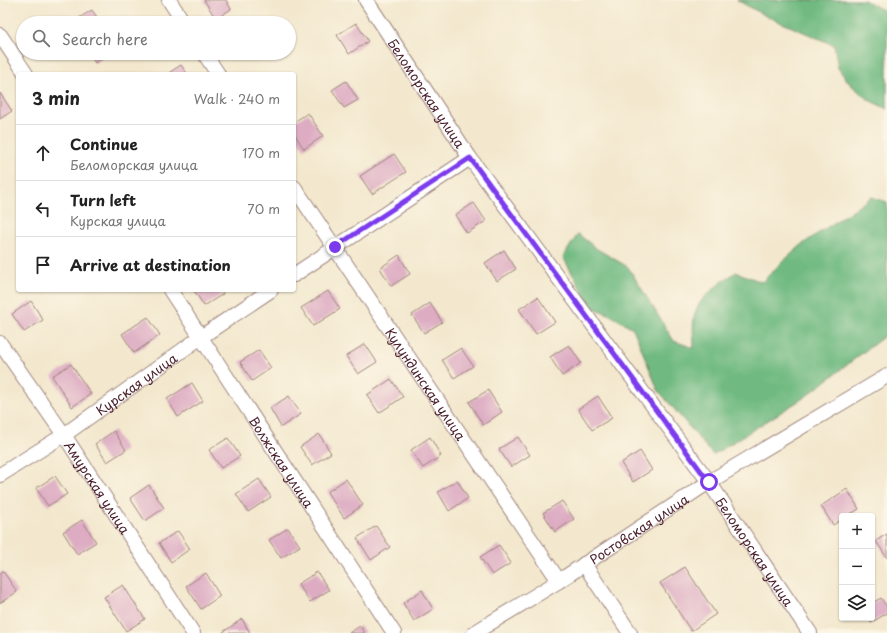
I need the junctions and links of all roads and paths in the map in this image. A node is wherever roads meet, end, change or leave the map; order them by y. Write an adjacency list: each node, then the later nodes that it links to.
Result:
1 (169, 0): 3 (street)
2 (366, 0): 10 (street, Беломорская улица)
3 (179, 16)
4 (0, 34): 5 (street)
5 (16, 59)
6 (17, 60): 8 (street)
7 (209, 60): 9 (street)
8 (25, 72)
9 (217, 72)
10 (470, 158): 12 (street); 21 (street, Беломорская улица)
11 (296, 190): 12 (street, Кулундинская улица)
12 (335, 247): 13 (street); 23 (street, Кулундинская улица)
13 (296, 274)
14 (171, 292): 16 (street, Волжская улица)
15 (268, 292): 16 (street, Курская улица)
16 (201, 337): 19 (street, Курская улица); 25 (street, Волжская улица)
17 (0, 343): 19 (street, Амурская улица)
18 (887, 376): 21 (street, Ростовская улица)
19 (64, 435): 20 (street, Курская улица); 24 (street, Амурская улица)
20 (0, 475)
21 (709, 482): 22 (street, Ростовская улица); 28 (street, Беломорская улица)
22 (584, 564): 23 (street, Ростовская улица); 27 (street)
23 (559, 581): 26 (street, Ростовская улица)
24 (193, 633)
25 (394, 633)
26 (474, 633)
27 (630, 633)
28 (810, 633)

